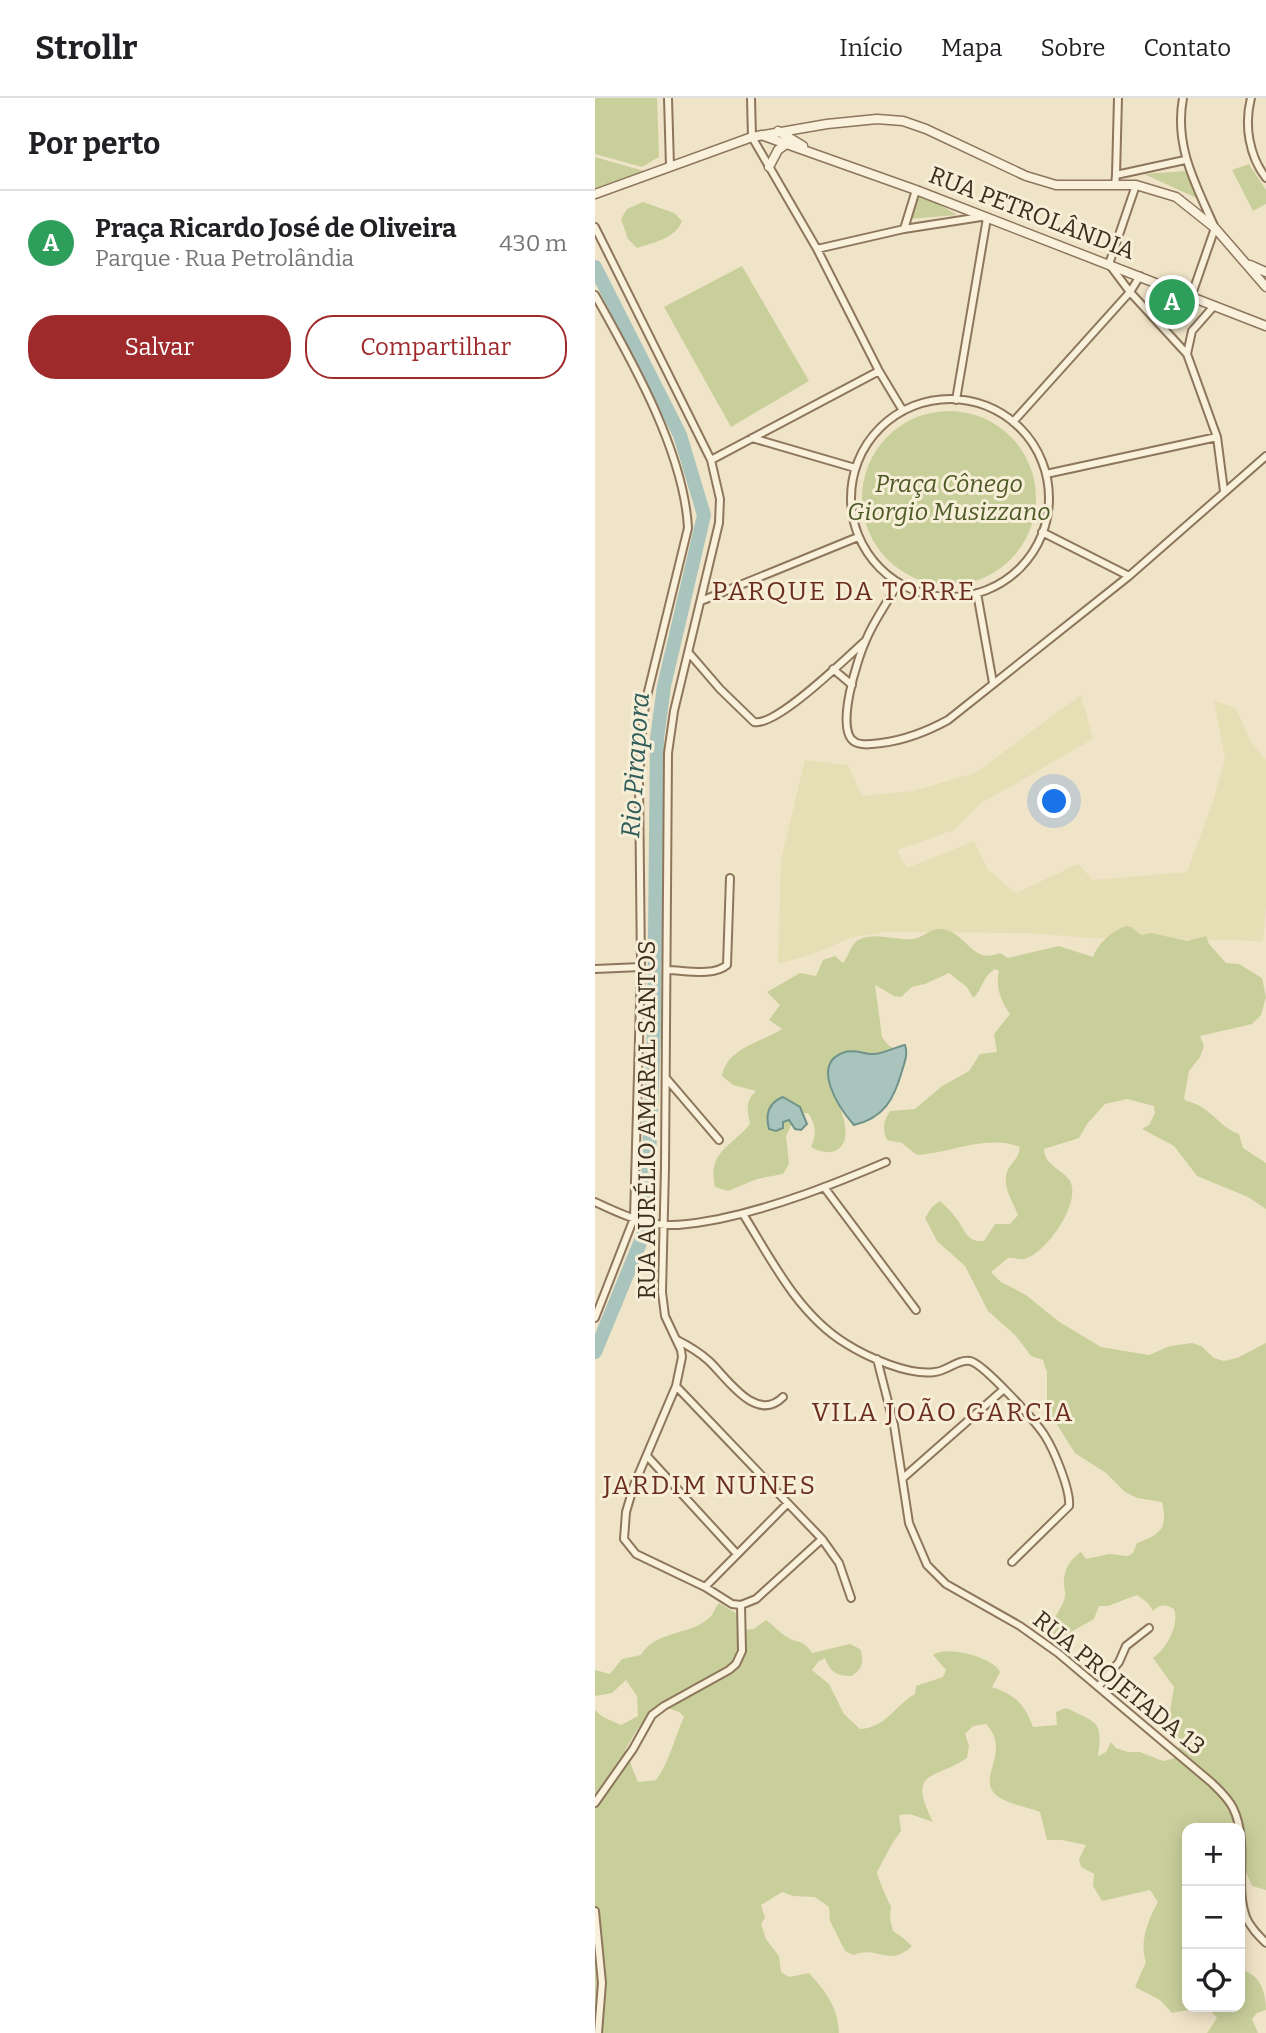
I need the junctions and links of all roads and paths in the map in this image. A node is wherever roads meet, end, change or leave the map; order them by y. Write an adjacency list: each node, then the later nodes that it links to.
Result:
1 (668, 98): 11 (street)
2 (751, 98): 7 (street)
3 (1118, 98): 13 (street)
4 (1183, 98): 10 (street)
5 (1251, 98): 14 (street)
6 (778, 131): 7 (street); 9 (street); 15 (street)
7 (756, 136): 8 (street); 11 (street); 12 (street)
8 (786, 144): 9 (street); 12 (street)
9 (821, 157): 17 (street, RUA PETROLÂNDIA)
10 (1185, 160): 13 (street); 21 (street)
11 (670, 166): 18 (street)
12 (769, 167): 23 (street)
13 (1116, 175): 15 (street)
14 (1266, 178)
15 (1115, 185): 16 (street)
16 (1136, 185): 21 (street); 25 (street)
17 (916, 190): 19 (street, RUA PETROLÂNDIA); 22 (street)
18 (595, 194)
19 (984, 218): 22 (street); 25 (street, RUA PETROLÂNDIA); 36 (street)
20 (595, 227): 42 (street, RUA AURÉLIO AMARAL SANTOS)
21 (1216, 228): 24 (street); 31 (street)
22 (904, 229): 23 (street)
23 (817, 249): 35 (street)
24 (1247, 263): 26 (street); 28 (street)
25 (1109, 264): 27 (street, RUA PETROLÂNDIA); 29 (street)
26 (1266, 272)
27 (1140, 276): 29 (street); 31 (street, RUA PETROLÂNDIA)
28 (1266, 287)
29 (1130, 292): 34 (street); 38 (street)
30 (595, 295): 58 (street)
31 (1191, 297): 32 (street, RUA PETROLÂNDIA)
32 (1214, 306): 33 (street, RUA PETROLÂNDIA); 34 (street)
33 (1266, 326)
34 (1187, 354): 39 (street)
35 (879, 371): 37 (street); 40 (street)
36 (956, 400): 37 (street); 38 (street)
37 (903, 411): 43 (street)
38 (1013, 422): 44 (street)
39 (1217, 437): 44 (street); 45 (street)
40 (752, 438): 42 (street); 43 (street)
41 (1266, 456): 45 (street)
42 (711, 460): 51 (street, RUA AURÉLIO AMARAL SANTOS)
43 (855, 468): 47 (street)
44 (1046, 474): 46 (street)
45 (1224, 491): 48 (street)
46 (1042, 532): 48 (street); 50 (street)
47 (858, 537): 49 (street); 51 (street)
48 (1129, 576): 55 (street)
49 (898, 583): 50 (street); 52 (street)
50 (977, 593): 55 (street)
51 (701, 601): 53 (street, RUA AURÉLIO AMARAL SANTOS)
52 (865, 641): 54 (street); 56 (street)
53 (689, 653): 54 (street); 60 (street, RUA AURÉLIO AMARAL SANTOS)
54 (833, 669): 56 (street)
55 (993, 683): 56 (street)
56 (852, 685)
57 (730, 878): 60 (street)
58 (641, 967): 59 (street); 67 (street)
59 (595, 969)
60 (667, 970): 61 (street, RUA AURÉLIO AMARAL SANTOS)
61 (666, 1078): 62 (street); 68 (street, RUA AURÉLIO AMARAL SANTOS)
62 (719, 1140)
63 (886, 1163): 64 (street)
64 (824, 1187): 66 (street); 69 (street)
65 (595, 1202): 67 (street)
66 (743, 1214): 68 (street); 72 (street)
67 (634, 1218): 68 (street); 70 (street)
68 (664, 1225): 71 (street, RUA AURÉLIO AMARAL SANTOS)
69 (916, 1310)
70 (595, 1318)
71 (675, 1339): 73 (street, RUA AURÉLIO AMARAL SANTOS); 75 (street)
72 (877, 1359): 74 (street); 77 (street, RUA PROJETADA 13)
73 (676, 1386): 76 (street, RUA AURÉLIO AMARAL SANTOS); 78 (street)
74 (1004, 1389): 77 (street); 81 (street)
75 (783, 1396)
76 (647, 1456): 80 (street); 82 (street, RUA AURÉLIO AMARAL SANTOS)
77 (904, 1478): 86 (street, RUA PROJETADA 13)
78 (787, 1504): 79 (street); 80 (street)
79 (822, 1539): 83 (street); 84 (street)
80 (737, 1554): 82 (street)
81 (1012, 1563)
82 (705, 1587): 84 (street, RUA AURÉLIO AMARAL SANTOS)
83 (851, 1598)
84 (741, 1605): 87 (street)
85 (1149, 1628): 86 (street)
86 (1098, 1687): 89 (street, RUA PROJETADA 13)
87 (595, 1803)
88 (595, 1911): 90 (street)
89 (1266, 1942)
90 (598, 2033)

